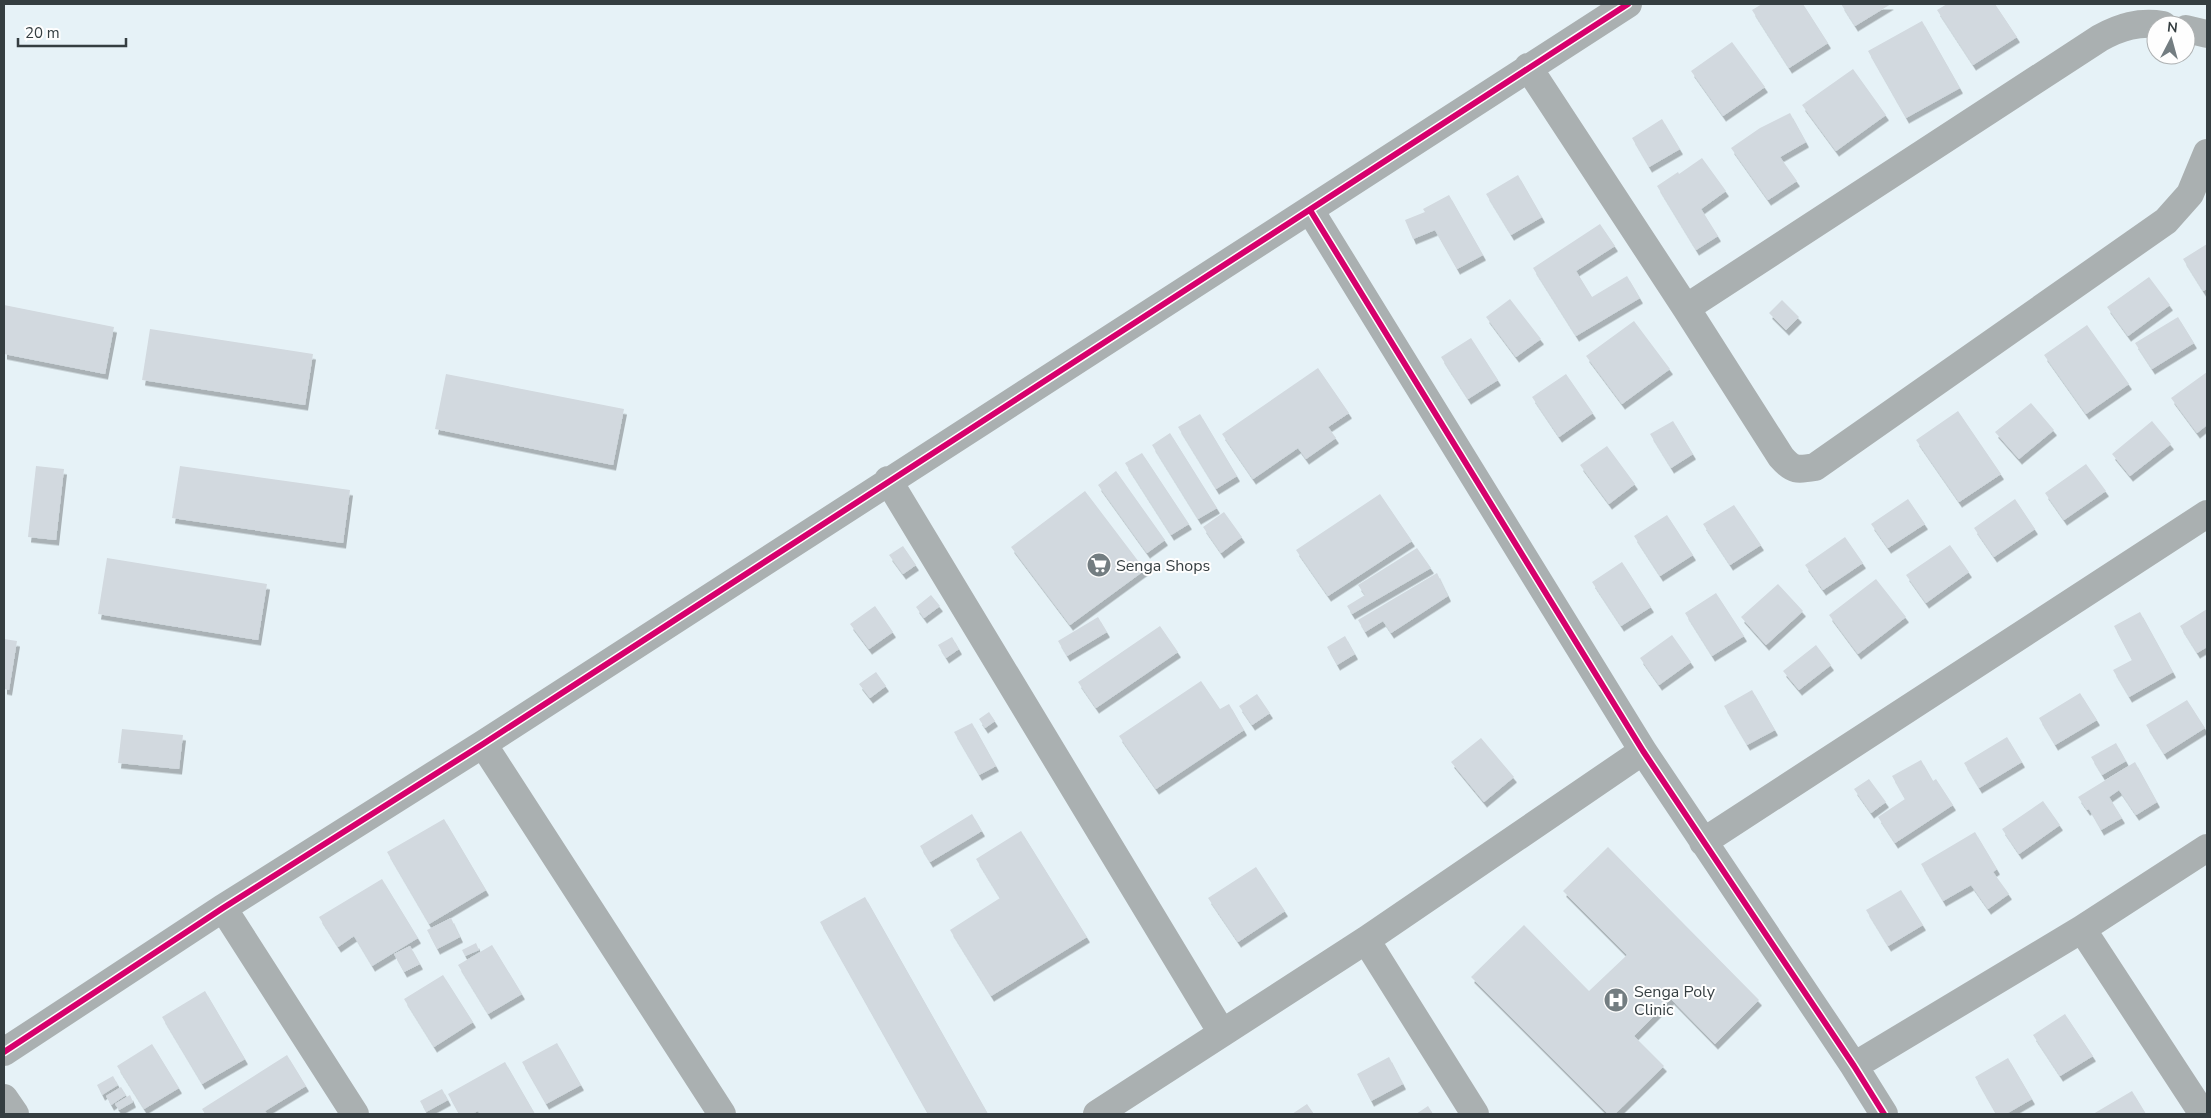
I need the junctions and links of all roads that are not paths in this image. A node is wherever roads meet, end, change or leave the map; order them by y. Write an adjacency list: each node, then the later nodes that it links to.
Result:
1 (1628, 4): 3 (street)
2 (2146, 24): 6 (street)
3 (1528, 67): 5 (street); 6 (street)
4 (2207, 153): 6 (street)
5 (1310, 210): 7 (street); 10 (street)
6 (1686, 308)
7 (888, 480): 9 (street); 16 (street)
8 (2207, 514): 11 (street)
9 (483, 744): 13 (street); 22 (street)
10 (1643, 751): 11 (street); 15 (street)
11 (1703, 842): 18 (street)
12 (2207, 848): 14 (street)
13 (223, 908): 17 (street); 21 (street)
14 (2082, 929): 18 (street); 26 (street)
15 (1366, 940): 16 (street); 24 (street)
16 (1222, 1033): 23 (street)
17 (4, 1052)
18 (1854, 1066): 25 (street)
19 (4, 1098): 20 (street)
20 (15, 1114)
21 (355, 1114)
22 (722, 1114)
23 (1097, 1114)
24 (1475, 1114)
25 (1884, 1114)
26 (2203, 1114)

